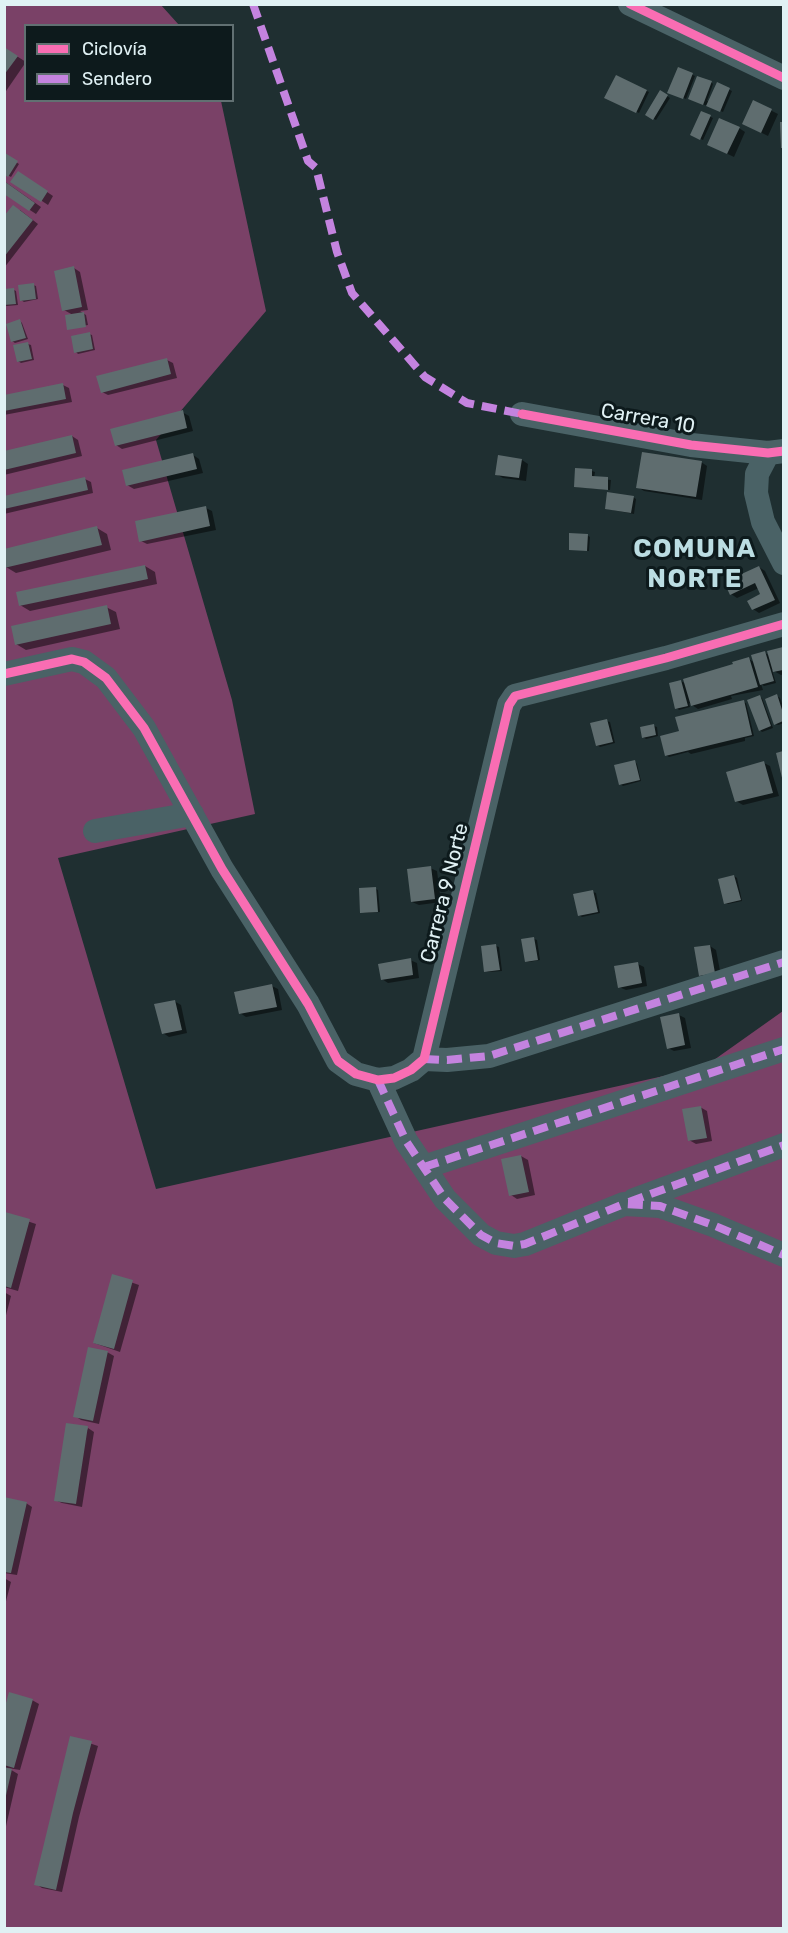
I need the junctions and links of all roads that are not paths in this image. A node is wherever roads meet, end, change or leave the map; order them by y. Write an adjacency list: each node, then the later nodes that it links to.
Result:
1 (630, 4): 2 (street)
2 (783, 78)
3 (522, 414): 4 (street, Carrera 10)
4 (776, 452): 5 (street, Carrera 10)
5 (783, 563)
6 (783, 624): 12 (street, Carrera 9 Norte)
7 (4, 674): 8 (street)
8 (192, 814): 9 (street); 13 (street)
9 (95, 831)
10 (783, 962): 12 (street)
11 (783, 1049): 15 (street)
12 (424, 1059): 13 (street)
13 (378, 1080): 15 (street)
14 (783, 1145): 16 (street)
15 (424, 1167): 16 (street)
16 (624, 1204): 17 (street)
17 (783, 1255)

